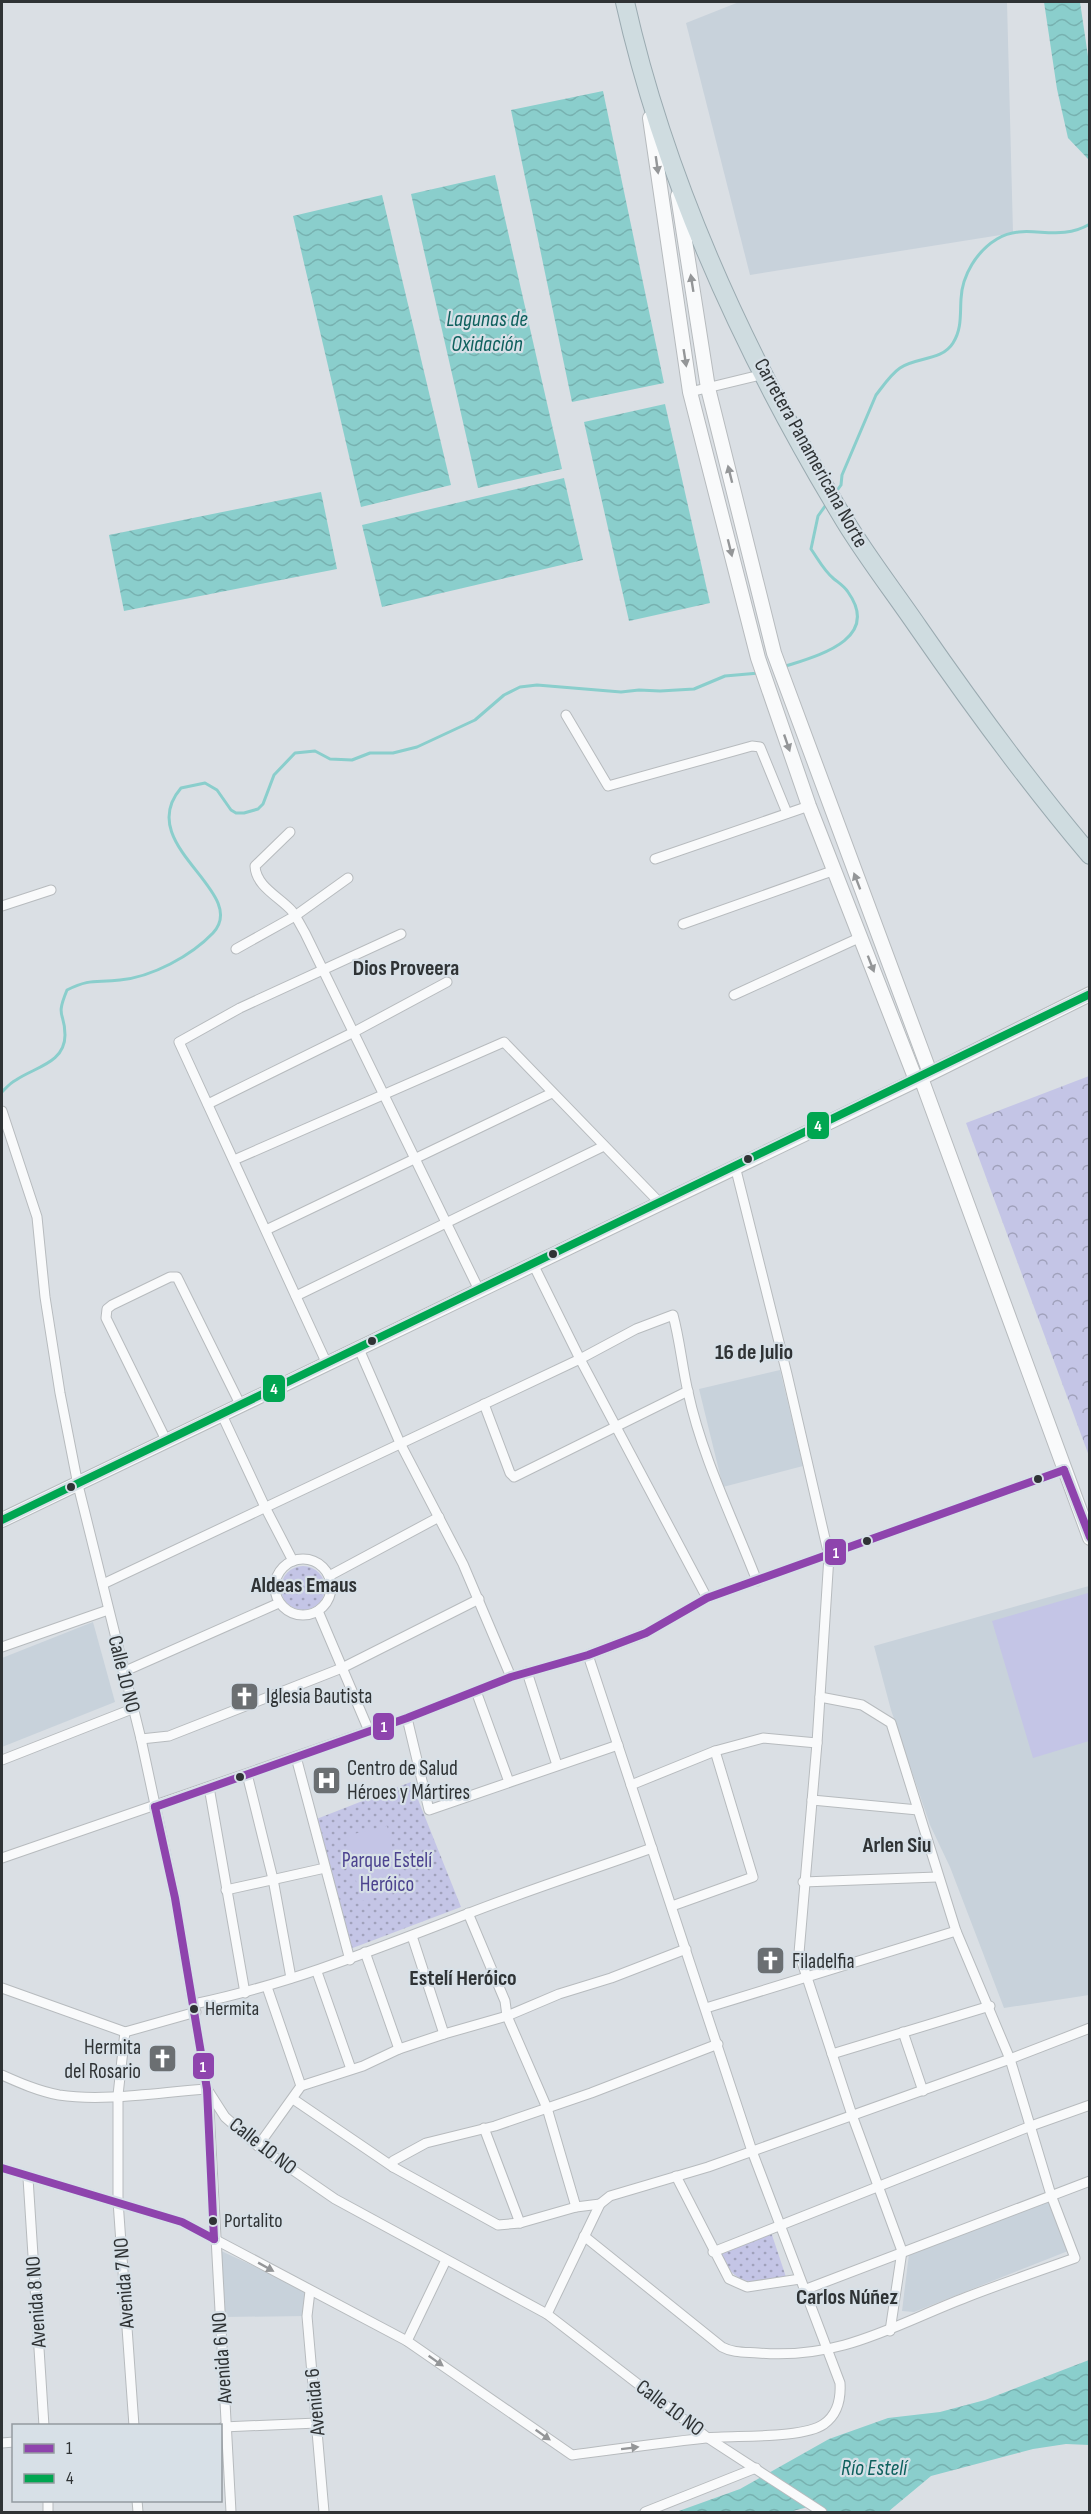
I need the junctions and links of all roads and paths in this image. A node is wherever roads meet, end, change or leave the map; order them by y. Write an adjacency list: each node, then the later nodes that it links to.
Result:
1 (625, 2): 2 (highway, Carretera Panamericana Norte)
2 (646, 87): 3 (highway, Carretera Panamericana Norte); 6 (street, one-way to 6)
3 (674, 164): 4 (highway, Carretera Panamericana Norte); 5 (street, one-way to 3)
4 (764, 374): 5 (street); 12 (highway, Carretera Panamericana Norte)
5 (708, 388): 6 (street); 8 (street, one-way to 5)
6 (690, 392): 9 (street, one-way to 9)
7 (566, 715): 10 (street)
8 (828, 801): 9 (street); 28 (street, one-way to 8)
9 (809, 806): 10 (street); 14 (street)
10 (787, 813): 13 (street)
11 (290, 832): 18 (street)
12 (1089, 855)
13 (655, 859)
14 (835, 870): 19 (street); 21 (street)
15 (348, 878): 18 (street)
16 (51, 890): 17 (street)
17 (2, 906)
18 (295, 916): 22 (street); 23 (street)
19 (682, 924)
20 (401, 934): 23 (street)
21 (861, 937): 26 (street); 28 (street, one-way to 28)
22 (236, 949)
23 (322, 968): 27 (street); 31 (street)
24 (447, 982): 27 (street)
25 (1089, 994): 28 (street)
26 (734, 995)
27 (354, 1032): 30 (street); 31 (street)
28 (923, 1077): 36 (street); 53 (street)
29 (552, 1092): 30 (street); 33 (street); 34 (street)
30 (384, 1094): 34 (street); 35 (street)
31 (208, 1104): 35 (street)
32 (2, 1111): 54 (street, Calle 10 NO)
33 (604, 1146): 37 (street); 38 (street)
34 (415, 1158): 38 (street); 39 (street)
35 (234, 1160): 39 (street)
36 (735, 1166): 37 (street); 59 (street)
37 (659, 1202): 40 (street)
38 (446, 1222): 41 (street); 42 (street)
39 (266, 1230): 42 (street)
40 (533, 1264): 41 (street); 44 (street)
41 (479, 1290): 43 (street)
42 (296, 1296): 45 (street)
43 (359, 1348): 45 (street); 52 (street)
44 (580, 1359): 46 (street); 47 (street); 50 (street)
45 (327, 1364): 48 (street)
46 (688, 1391): 50 (street); 62 (street)
47 (484, 1404): 50 (street); 52 (street)
48 (241, 1406): 49 (street); 51 (street)
49 (222, 1415): 51 (street); 55 (street)
50 (616, 1428): 64 (street)
51 (167, 1442): 54 (street)
52 (400, 1443): 55 (street); 56 (street)
53 (1064, 1470): 58 (street); 59 (street)
54 (78, 1485): 57 (street); 63 (street, Calle 10 NO)
55 (265, 1507): 60 (street); 63 (street)
56 (439, 1517): 61 (street); 65 (street)
57 (2, 1520)
58 (1089, 1538)
59 (829, 1556): 62 (street); 76 (street)
60 (293, 1561): 61 (street); 66 (street)
61 (329, 1576): 68 (street)
62 (757, 1581): 64 (street)
63 (103, 1584): 67 (street, Calle 10 NO)
64 (707, 1598): 70 (street)
65 (479, 1599): 71 (street); 74 (street)
66 (279, 1603): 68 (street); 72 (street)
67 (108, 1610): 69 (street); 72 (street, Calle 10 NO)
68 (318, 1611): 71 (street)
69 (2, 1647)
70 (588, 1654): 73 (street); 82 (street)
71 (342, 1668): 79 (street); 80 (street)
72 (123, 1672): 77 (street, Calle 10 NO)
73 (527, 1672): 74 (street); 86 (street)
74 (511, 1677): 75 (street)
75 (476, 1691): 78 (street); 88 (street)
76 (820, 1697): 81 (street); 93 (street)
77 (132, 1709): 80 (street, Calle 10 NO); 85 (street)
78 (407, 1718): 79 (street); 88 (street)
79 (369, 1731): 84 (street)
80 (141, 1739): 92 (street, Calle 10 NO)
81 (818, 1743): 83 (street); 91 (street)
82 (618, 1745): 86 (street); 89 (street)
83 (715, 1751): 89 (street); 101 (street)
84 (296, 1756): 87 (street); 96 (street)
85 (2, 1760)
86 (557, 1766): 88 (street)
87 (247, 1774): 90 (street); 98 (street)
88 (509, 1782)
89 (632, 1785): 94 (street)
90 (208, 1787): 92 (street); 100 (street)
91 (812, 1800): 93 (street); 99 (street)
92 (155, 1807): 95 (street); 115 (street, Calle 10 NO)
93 (918, 1810): 97 (street)
94 (652, 1848): 101 (street); 102 (street)
95 (2, 1858)
96 (325, 1868): 98 (street); 107 (street)
97 (937, 1877): 99 (street); 103 (street)
98 (273, 1879): 100 (street); 110 (street)
99 (803, 1882): 109 (street)
100 (226, 1890): 113 (street)
101 (672, 1906): 105 (street)
102 (468, 1913): 104 (street); 117 (street)
103 (956, 1931): 109 (street); 114 (street)
104 (412, 1936): 106 (street); 121 (street)
105 (686, 1948): 116 (street); 117 (street)
106 (365, 1953): 107 (street); 123 (street)
107 (350, 1960): 108 (street)
108 (318, 1972): 110 (street); 126 (street)
109 (807, 1976): 116 (street); 124 (street)
110 (291, 1978): 111 (street)
111 (267, 1987): 113 (street); 128 (street)
112 (2, 1988): 119 (street)
113 (245, 1993): 115 (street)
114 (990, 2006): 120 (street); 125 (street)
115 (195, 2008): 119 (street); 129 (street, Calle 10 NO)
116 (706, 2008): 122 (street)
117 (507, 2016): 121 (street); 134 (street)
118 (1089, 2028): 125 (street)
119 (125, 2032): 131 (street, Avenida 7 NO)
120 (903, 2032): 124 (street); 130 (street)
121 (444, 2034): 123 (street)
122 (718, 2044): 134 (street); 139 (street)
123 (399, 2049): 126 (street)
124 (832, 2054): 135 (street)
125 (1010, 2059): 130 (street); 136 (street)
126 (351, 2069): 128 (street)
127 (2, 2075): 131 (street)
128 (302, 2086): 132 (street)
129 (207, 2089): 131 (street); 138 (street, Calle 10 NO); 153 (street)
130 (923, 2091): 135 (street)
131 (118, 2095): 147 (street, Avenida 7 NO)
132 (293, 2099): 138 (street); 140 (street)
133 (1089, 2105): 136 (street)
134 (547, 2108): 137 (street); 149 (street)
135 (852, 2115): 139 (street); 145 (street)
136 (1030, 2126): 145 (street); 146 (street)
137 (484, 2128): 140 (street); 150 (street)
138 (258, 2145): 156 (street, Calle 10 NO)
139 (752, 2151): 142 (street); 151 (street)
140 (393, 2167): 150 (street)
141 (2, 2168): 143 (street)
142 (676, 2176): 148 (street); 155 (street)
143 (28, 2178): 147 (street); 165 (street, Avenida 8 NO)
144 (1089, 2181): 146 (street)
145 (880, 2187): 151 (street); 154 (street)
146 (1051, 2195): 154 (street); 161 (street)
147 (118, 2201): 153 (street); 166 (street, Avenida 7 NO)
148 (600, 2204): 149 (street); 152 (street)
149 (576, 2207): 150 (street)
150 (520, 2223)
151 (782, 2225): 155 (street); 157 (street)
152 (584, 2236): 160 (street); 163 (street)
153 (214, 2239): 159 (street, one-way to 159); 167 (street, Avenida 6 NO)
154 (902, 2251): 158 (street); 161 (street)
155 (713, 2252): 157 (street)
156 (446, 2260): 160 (street, Calle 10 NO); 162 (street)
157 (800, 2279): 158 (street)
158 (804, 2290): 163 (street)
159 (310, 2291): 162 (street); 164 (street, Avenida 6)
160 (547, 2314): 168 (street, Calle 10 NO)
161 (890, 2331): 163 (street)
162 (407, 2341): 168 (street, one-way to 168)
163 (827, 2351): 168 (street)
164 (317, 2423): 167 (street); 171 (street, Avenida 6)
165 (44, 2424)
166 (134, 2424)
167 (223, 2427): 170 (street, Avenida 6 NO)
168 (708, 2438): 169 (street, Calle 10 NO)
169 (756, 2468): 172 (street); 173 (street, Calle 10 NO)
170 (231, 2512)
171 (324, 2512)
172 (645, 2512)
173 (822, 2512)

